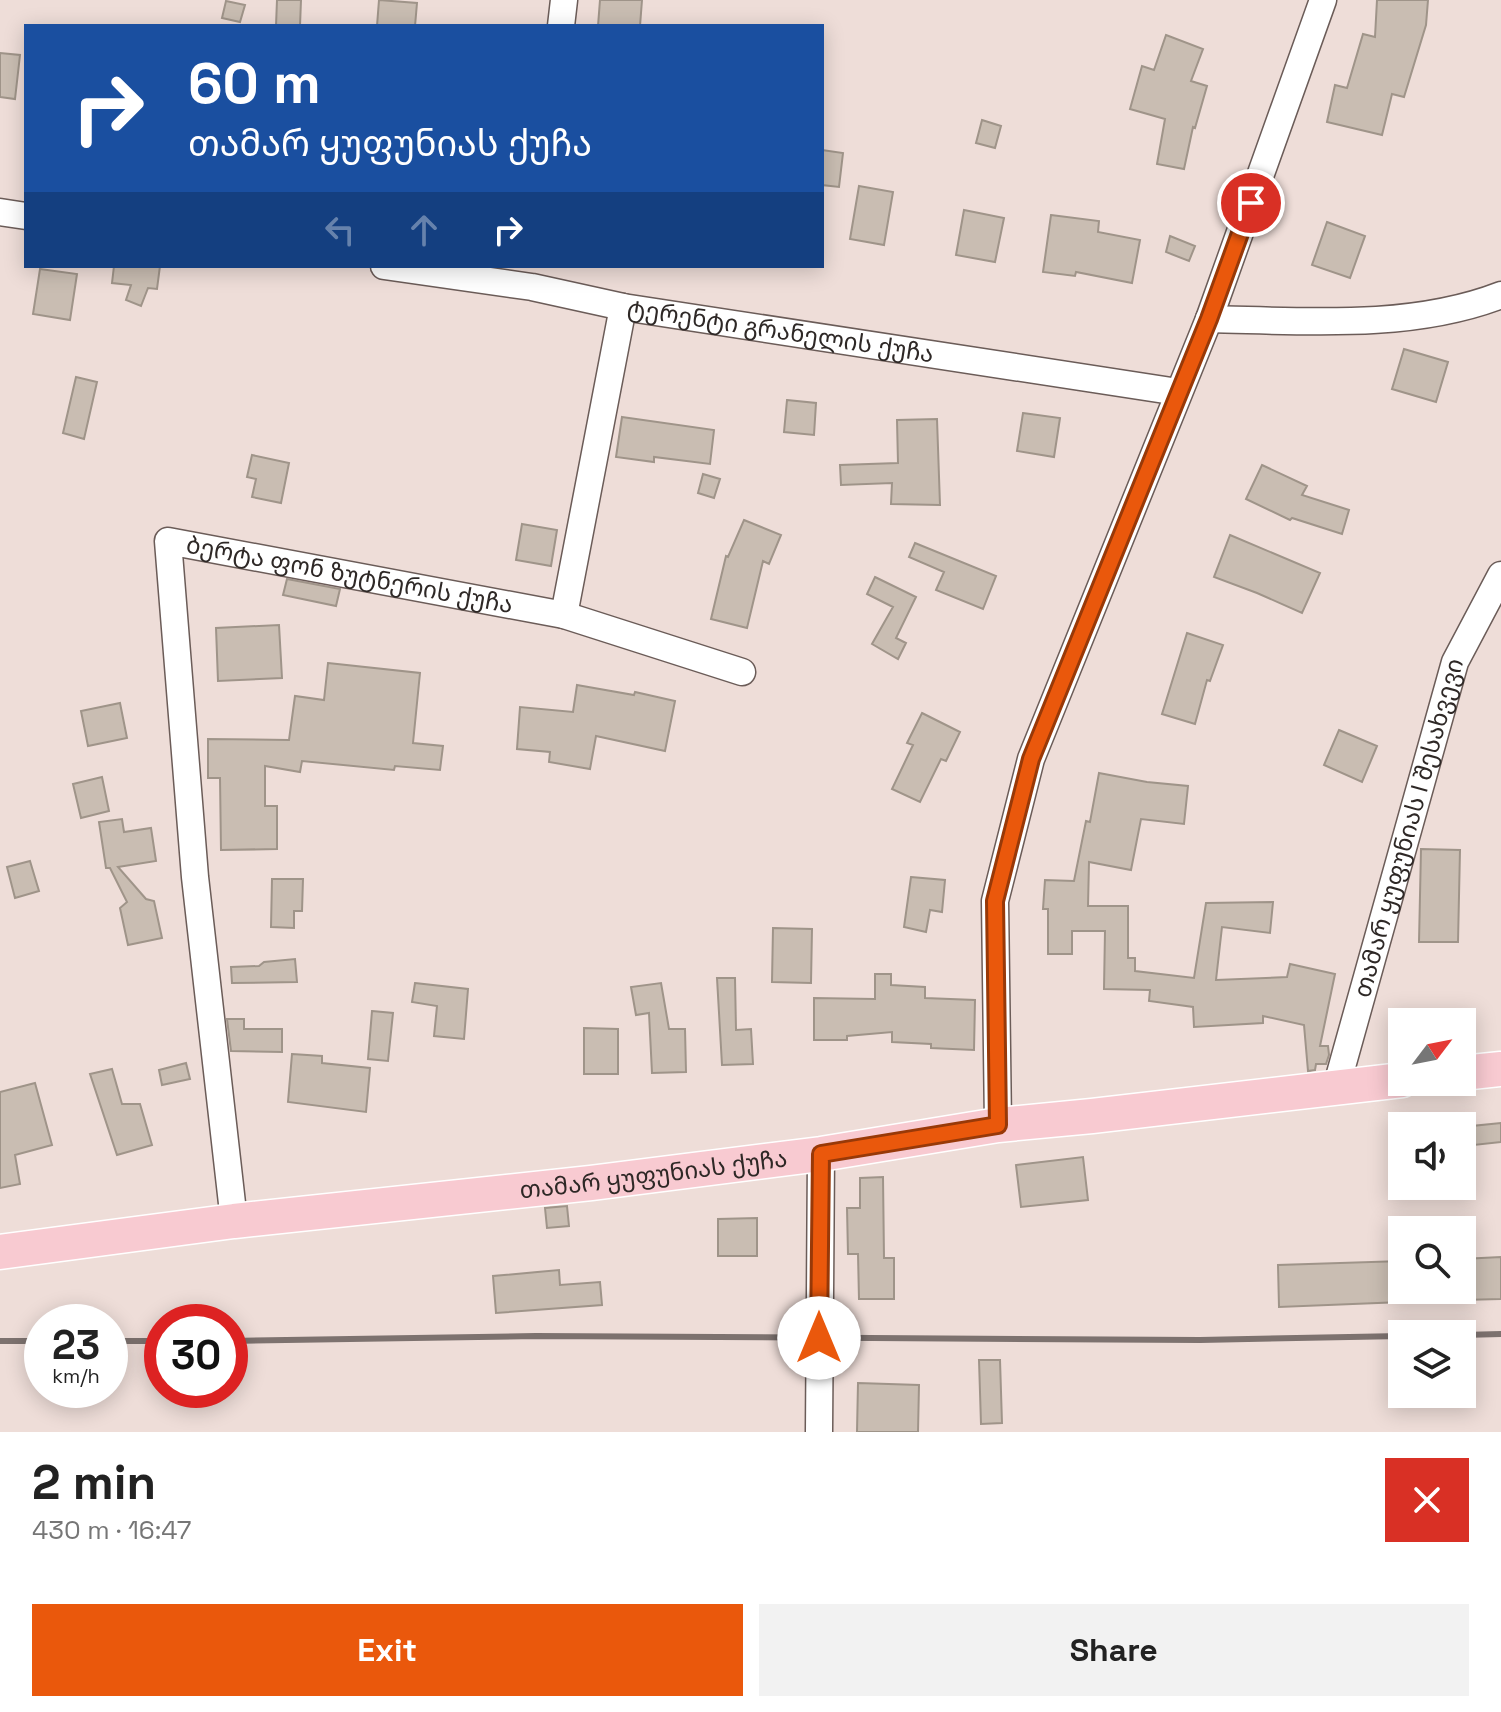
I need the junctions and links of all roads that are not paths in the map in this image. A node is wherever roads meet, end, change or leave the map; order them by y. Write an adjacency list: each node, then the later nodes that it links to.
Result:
1 (564, 0): 3 (street)
2 (1323, 0): 10 (street)
3 (561, 24)
4 (0, 212): 5 (street)
5 (24, 216)
6 (414, 268): 7 (street, ტერენტი გრანელის ქუჩა)
7 (534, 276): 9 (street, ტერენტი გრანელის ქუჩა)
8 (1501, 295): 10 (street)
9 (623, 307): 11 (street, ტერენტი გრანელის ქუჩა); 13 (street)
10 (1209, 319): 11 (street)
11 (1178, 392): 19 (street)
12 (1501, 575): 18 (street, თამარ ყუფუნიას I შესახვევი)
13 (564, 615): 14 (street); 21 (street, ბერტა ფონ ზუტნერის ქუჩა)
14 (742, 672)
15 (1501, 1069): 16 (main road)
16 (1476, 1072)
17 (1388, 1082): 18 (main road, თამარ ყუფუნიას ქუჩა)
18 (1336, 1088): 19 (main road, თამარ ყუფუნიას ქუჩა)
19 (998, 1125): 20 (main road, თამარ ყუფუნიას ქუჩა)
20 (821, 1154): 21 (main road, თამარ ყუფუნიას ქუჩა); 23 (street)
21 (234, 1221): 22 (main road, თამარ ყუფუნიას ქუჩა)
22 (0, 1252)
23 (819, 1432)

